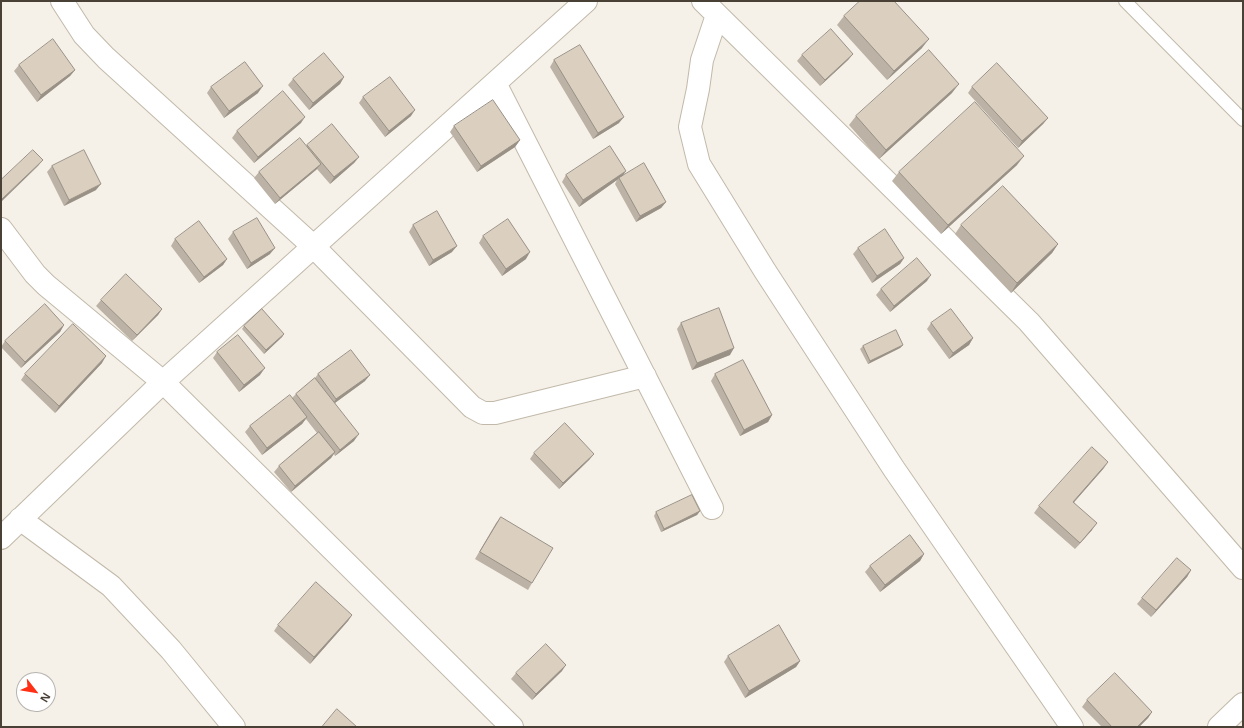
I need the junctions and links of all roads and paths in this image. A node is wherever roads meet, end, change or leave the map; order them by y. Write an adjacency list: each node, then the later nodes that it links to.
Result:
1 (62, 1): 8 (street)
2 (586, 1): 5 (street)
3 (1125, 1): 6 (lane)
4 (710, 8): 14 (street); 18 (street)
5 (495, 83): 8 (street); 9 (street)
6 (1243, 120)
7 (1, 229): 10 (street)
8 (314, 247): 9 (street); 10 (street)
9 (645, 376): 11 (street)
10 (163, 382): 12 (street); 17 (street)
11 (712, 508)
12 (20, 519): 13 (street); 16 (street)
13 (1, 538)
14 (1243, 568)
15 (1243, 704): 19 (street)
16 (234, 727)
17 (512, 727)
18 (1072, 727)
19 (1219, 727)

